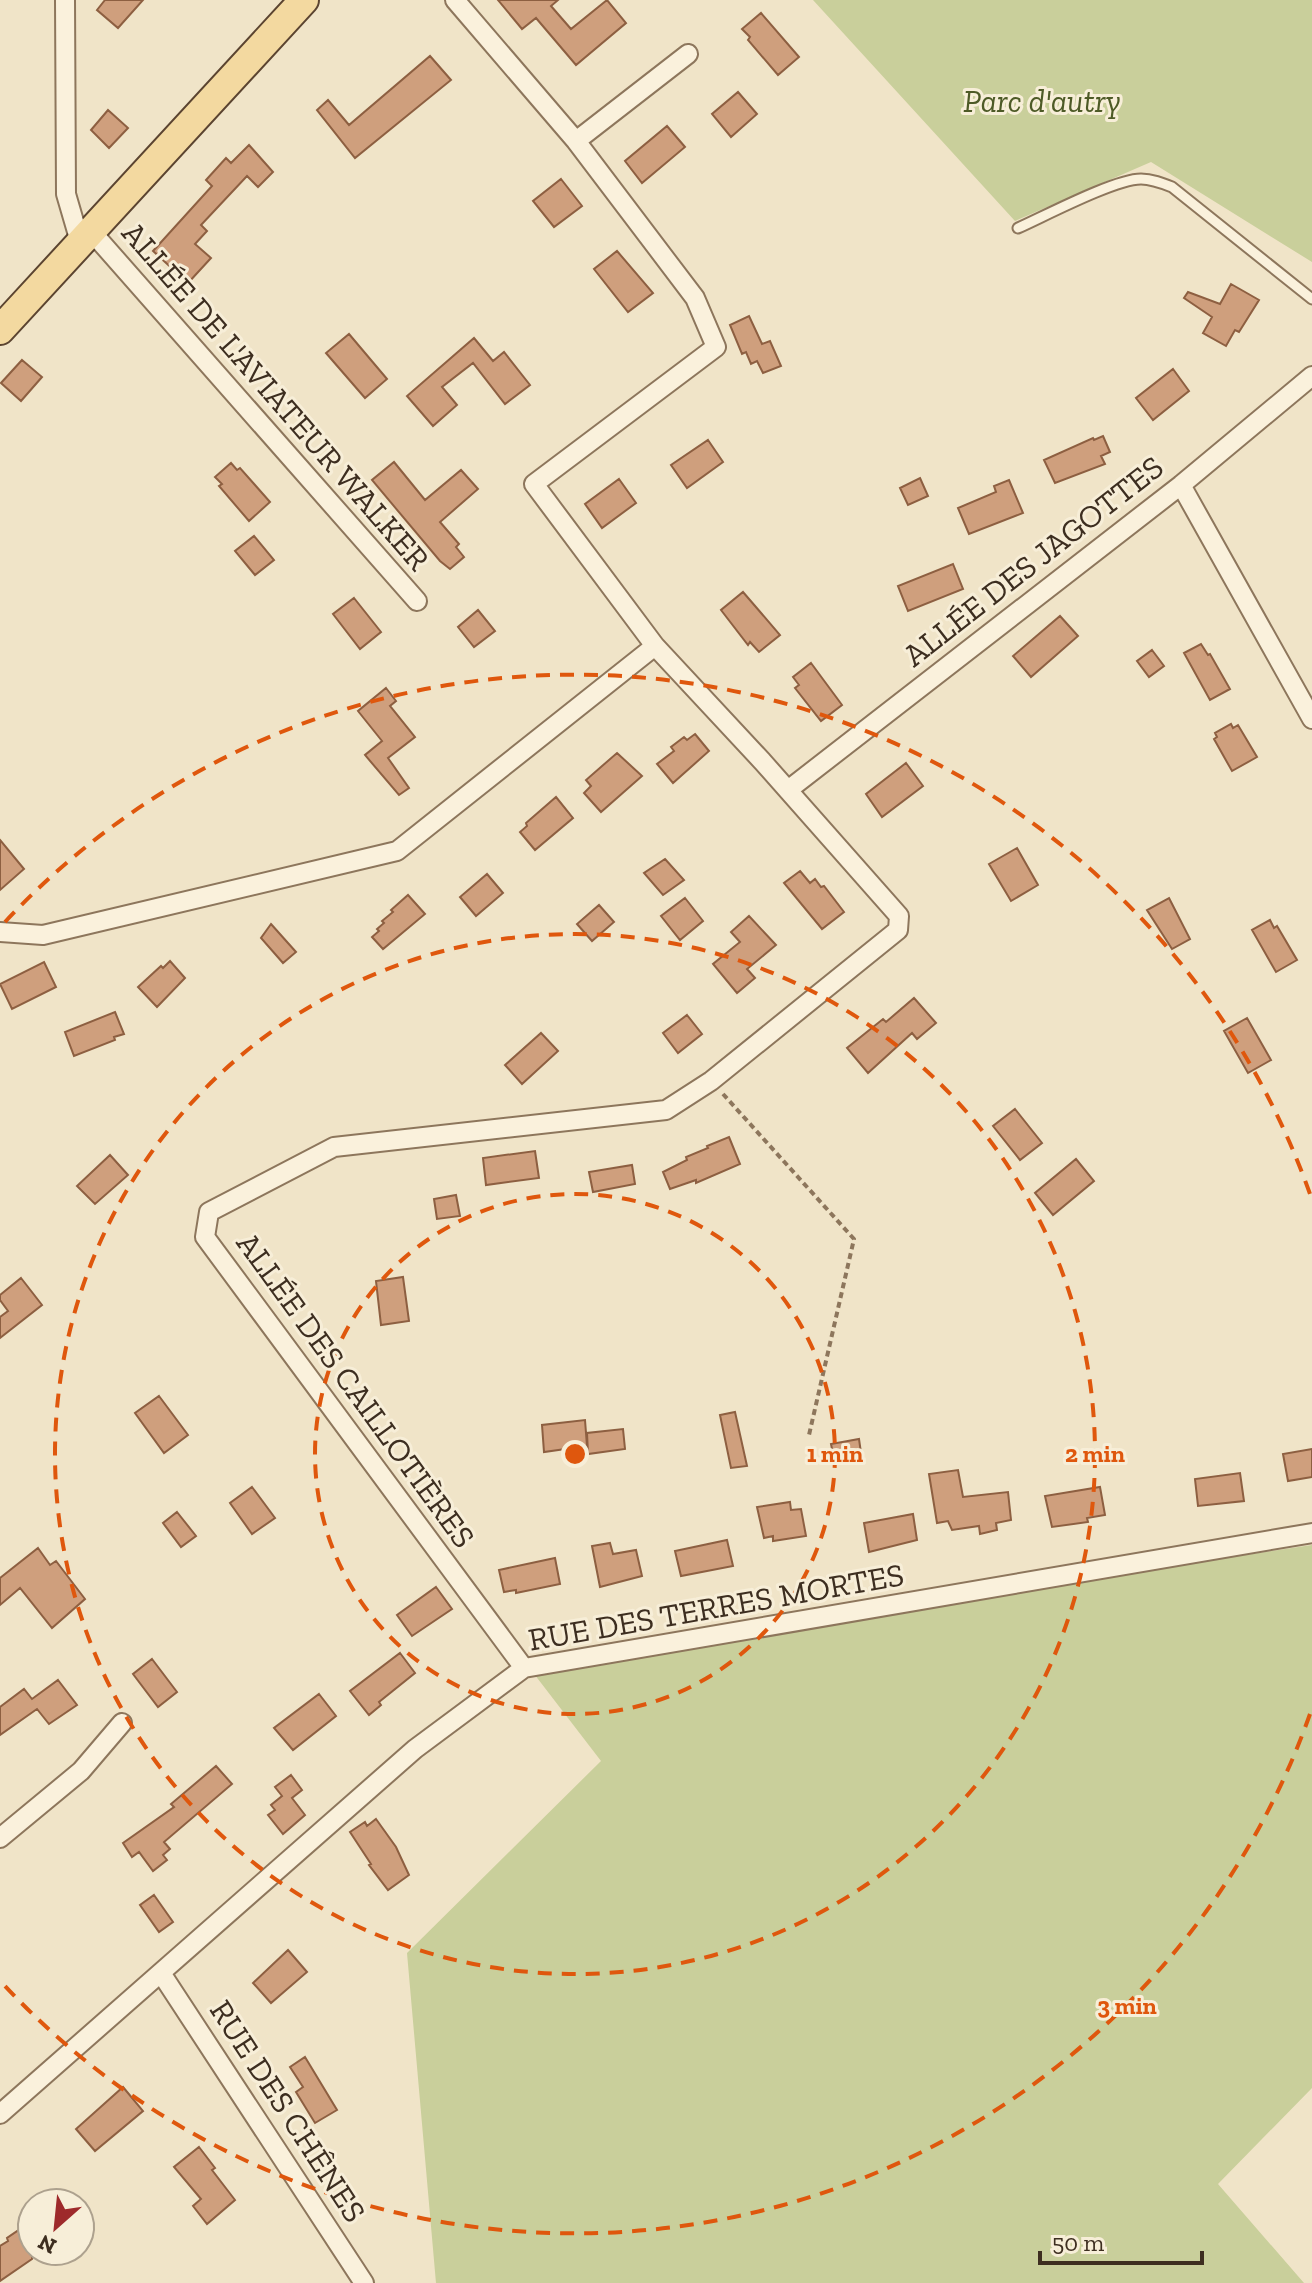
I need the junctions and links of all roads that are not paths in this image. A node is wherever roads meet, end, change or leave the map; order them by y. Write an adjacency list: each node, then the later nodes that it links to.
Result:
1 (65, 0): 7 (street)
2 (304, 0): 7 (main road)
3 (455, 0): 5 (street)
4 (688, 54): 5 (street)
5 (576, 141): 13 (street, ALLÉE DES CAILLOTIÈRES)
6 (1018, 228): 8 (lane)
7 (85, 237): 9 (main road); 12 (street, ALLÉE DE L'AVIATEUR WALKER)
8 (1312, 299)
9 (0, 330)
10 (1312, 376): 11 (street, ALLÉE DES JAGOTTES)
11 (1181, 485): 14 (street); 15 (street, ALLÉE DES JAGOTTES)
12 (417, 601)
13 (655, 646): 15 (street, ALLÉE DES CAILLOTIÈRES); 16 (street)
14 (1312, 719)
15 (788, 790): 18 (street, ALLÉE DES CAILLOTIÈRES)
16 (0, 932)
17 (1312, 1533): 18 (street, RUE DES TERRES MORTES)
18 (524, 1668): 21 (street, RUE DES TERRES MORTES)
19 (122, 1723): 20 (street)
20 (0, 1838)
21 (161, 1973): 22 (street, RUE DES TERRES MORTES); 23 (street, RUE DES CHÊNES)
22 (0, 2114)
23 (364, 2283)

